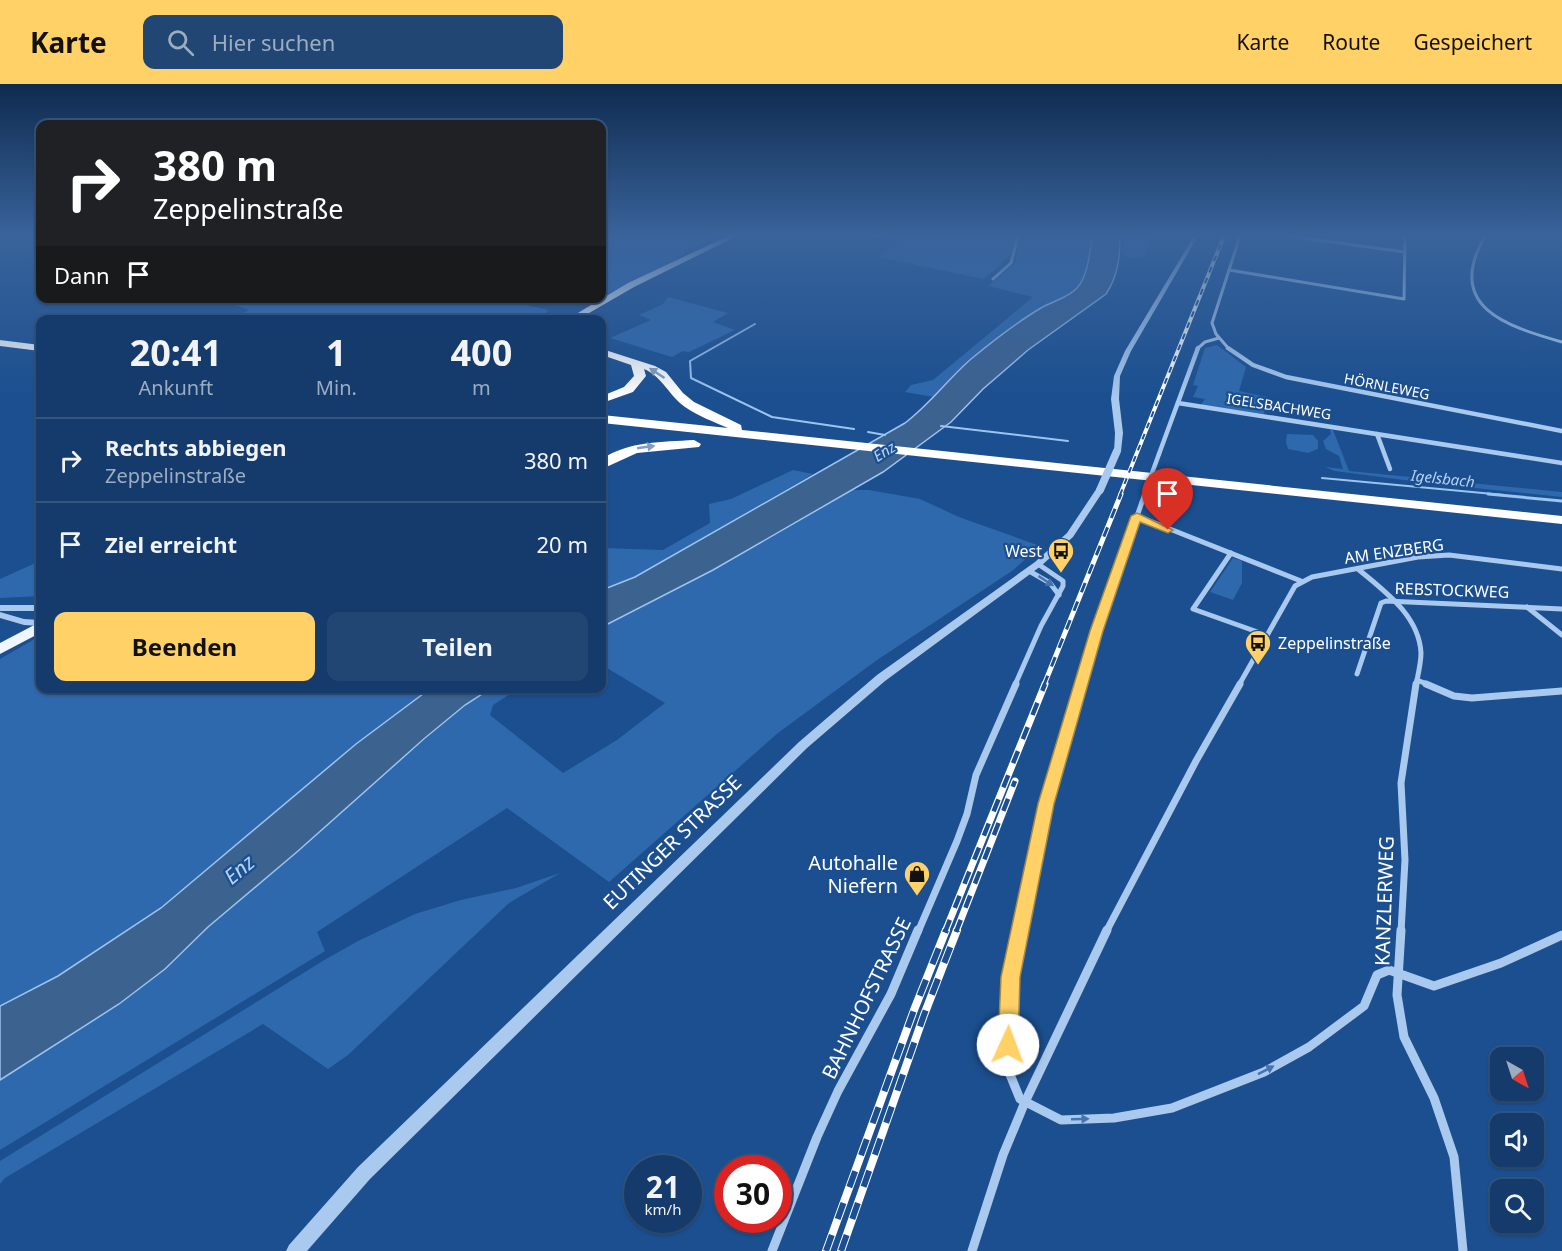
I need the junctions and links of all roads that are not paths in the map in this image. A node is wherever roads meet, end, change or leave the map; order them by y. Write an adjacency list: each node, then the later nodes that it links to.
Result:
1 (621, 290): 7 (main road)
2 (1163, 290): 33 (street, EUTINGER STRASSE, bridge)
3 (1222, 290): 10 (street)
4 (1352, 290): 5 (street)
5 (1404, 290)
6 (1473, 290): 11 (street)
7 (606, 299)
8 (600, 303): 9 (main road)
9 (579, 315)
10 (1219, 338): 17 (street); 21 (street, HÖRNLEWEG)
11 (1562, 342)
12 (0, 345): 13 (highway)
13 (36, 350)
14 (606, 353): 15 (highway)
15 (636, 363): 16 (highway); 20 (highway, one-way to 15)
16 (606, 399)
17 (1178, 403): 22 (street, IGELSBACHWEG); 30 (street, bridge)
18 (606, 414): 20 (highway)
19 (606, 419): 23 (highway)
20 (737, 428): 23 (highway)
21 (1562, 431)
22 (1377, 434): 27 (street, IGELSBACHWEG); 28 (street)
23 (789, 437): 25 (highway)
24 (694, 444): 26 (highway, one-way to 24)
25 (937, 453): 29 (highway); 31 (highway)
26 (606, 463)
27 (1562, 463)
28 (1390, 469)
29 (1562, 513)
30 (1137, 516): 32 (street); 55 (street)
31 (1562, 520)
32 (1231, 553): 37 (street); 48 (street)
33 (1038, 564): 36 (street, EUTINGER STRASSE); 38 (street)
34 (1358, 569): 35 (street, AM ENZBERG); 37 (street, AM ENZBERG); 39 (street, KANZLERWEG)
35 (1562, 569)
36 (1029, 571): 38 (street, one-way to 38); 56 (street, EUTINGER STRASSE)
37 (1301, 581): 48 (street)
38 (1059, 595): 57 (street, BAHNHOFSTRASSE)
39 (1397, 602): 40 (street, REBSTOCKWEG); 50 (street, REBSTOCKWEG); 51 (street, KANZLERWEG)
40 (1527, 606): 42 (street, REBSTOCKWEG); 47 (street)
41 (0, 608): 43 (street)
42 (1562, 609)
43 (36, 610)
44 (0, 615): 45 (street)
45 (36, 624)
46 (36, 628): 49 (main road)
47 (1562, 634)
48 (1266, 635): 55 (street)
49 (0, 650)
50 (1357, 674)
51 (1417, 680): 52 (street); 54 (street, KANZLERWEG)
52 (1562, 691)
53 (1562, 935): 54 (street)
54 (1398, 973): 55 (street, one-way to 54); 59 (street, KANZLERWEG)
55 (1025, 1102): 58 (street)
56 (295, 1251)
57 (772, 1251)
58 (972, 1251)
59 (1463, 1251)

